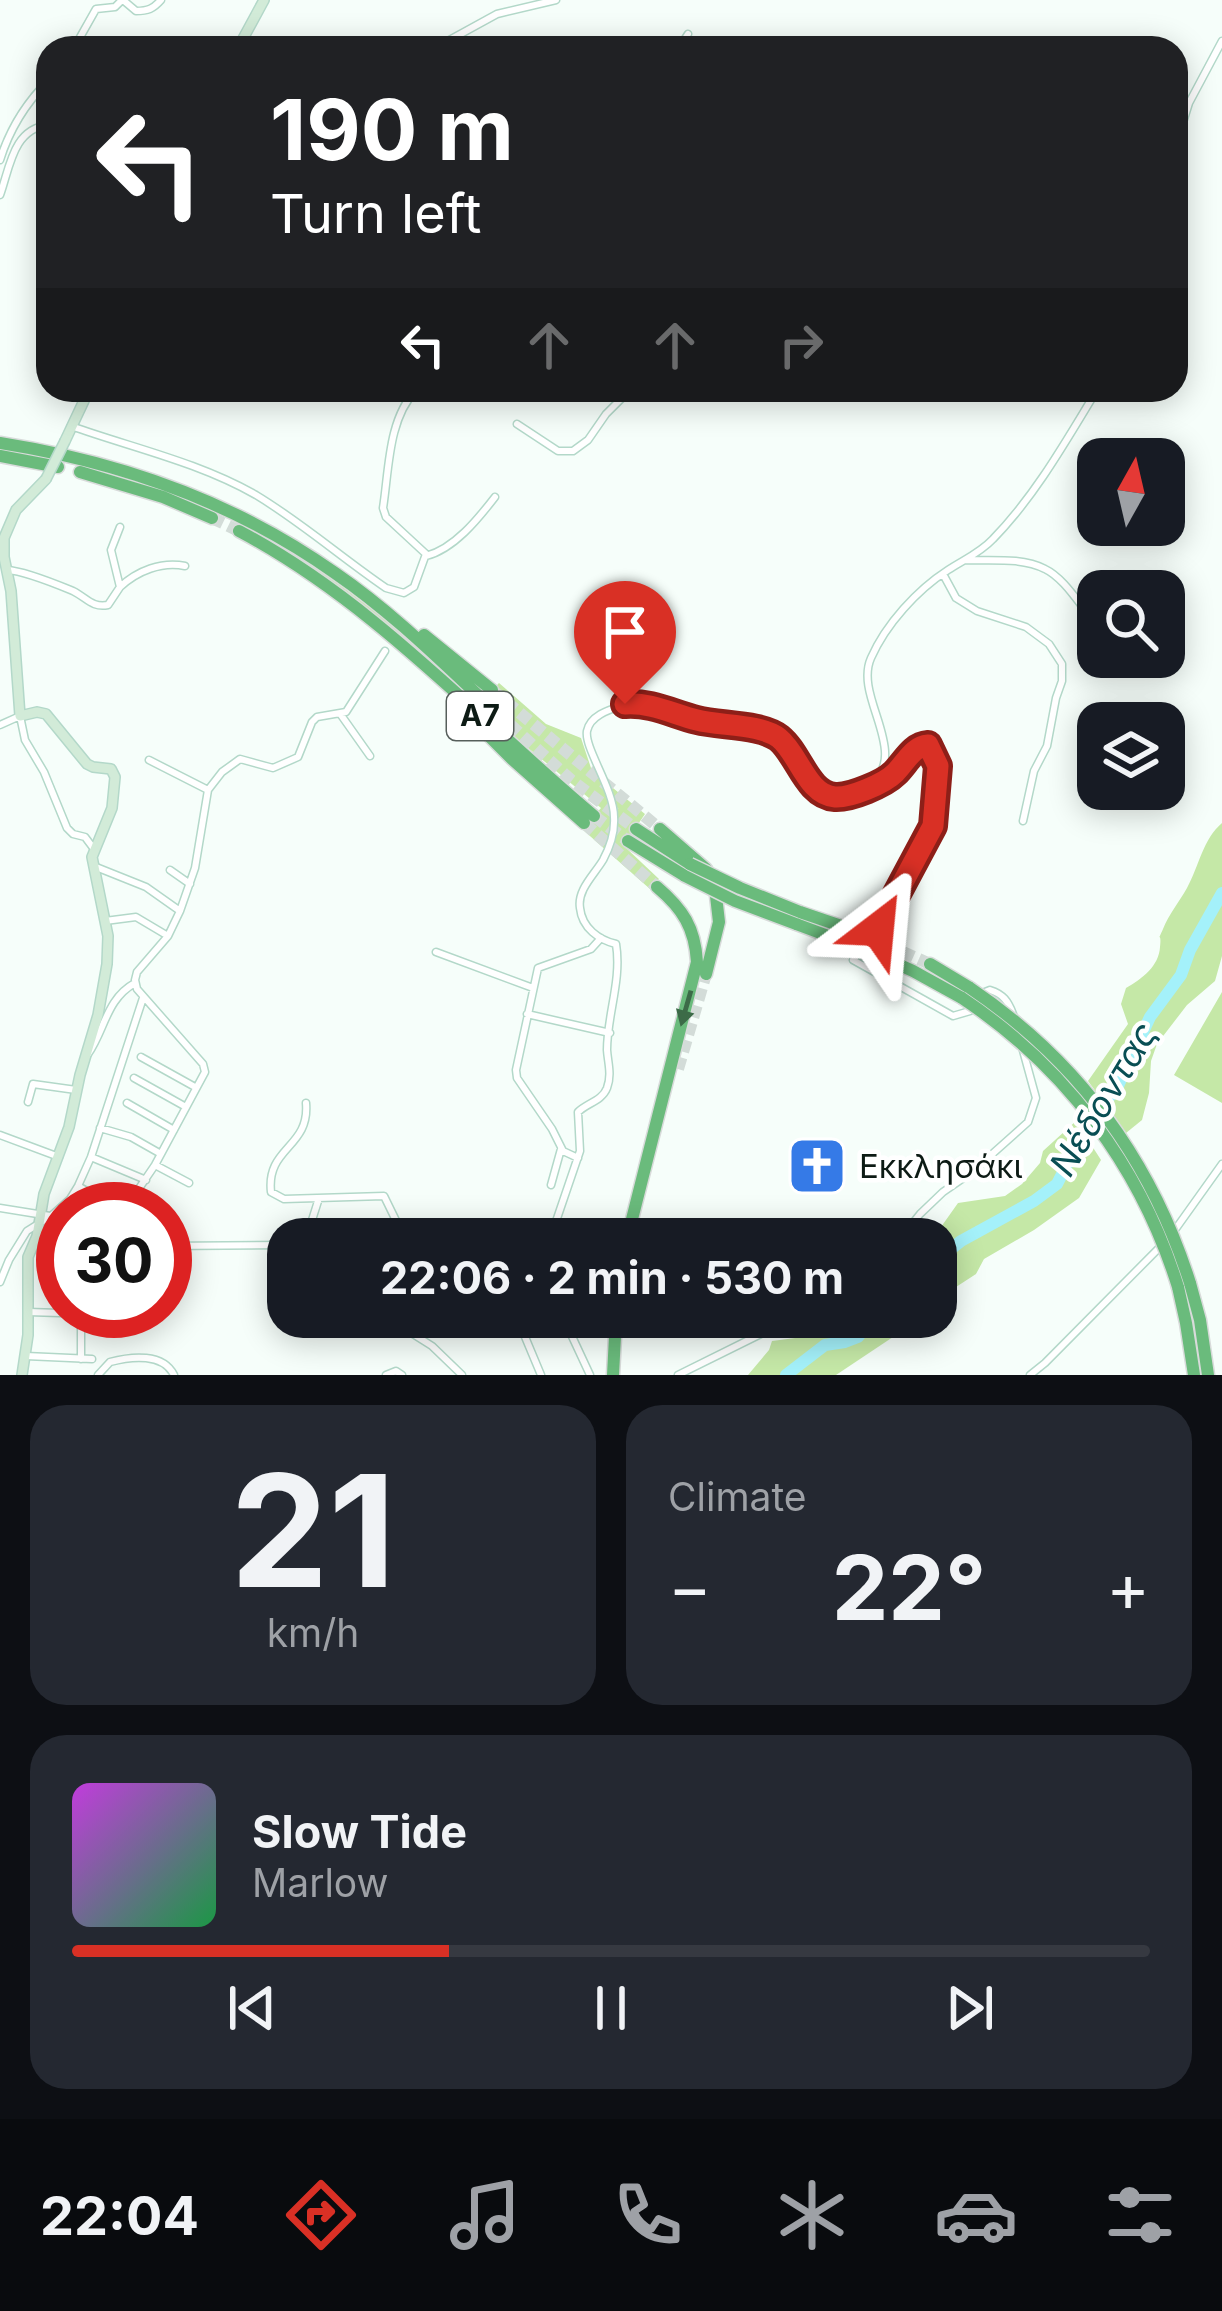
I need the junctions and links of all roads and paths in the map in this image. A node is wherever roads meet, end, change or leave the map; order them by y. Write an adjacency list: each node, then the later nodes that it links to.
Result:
1 (123, 0): 2 (street); 5 (street)
2 (161, 0)
3 (265, 0): 6 (street)
4 (556, 0): 7 (street)
5 (81, 36)
6 (245, 36)
7 (457, 36)
8 (1222, 41): 10 (street)
9 (36, 93): 12 (street)
10 (1188, 106)
11 (36, 126): 13 (street)
12 (0, 160)
13 (0, 195)
14 (83, 402): 21 (street)
15 (406, 402): 30 (street)
16 (618, 402): 20 (street)
17 (1087, 402): 19 (street)
18 (1090, 402): 19 (street)
19 (1087, 407): 31 (street)
20 (517, 424)
21 (71, 426): 30 (street); 33 (street, bridge)
22 (0, 443): 38 (highway, Α7)
23 (0, 456): 24 (highway)
24 (58, 467)
25 (80, 472): 27 (highway)
26 (495, 497): 30 (street)
27 (212, 518)
28 (120, 527): 35 (street)
29 (239, 531): 46 (highway)
30 (426, 556)
31 (965, 560): 34 (street); 36 (street)
32 (185, 566): 35 (street)
33 (7, 570): 35 (street); 40 (street)
34 (943, 574): 44 (street); 47 (street)
35 (120, 587)
36 (1077, 602)
37 (385, 651): 39 (street)
38 (488, 695)
39 (341, 715): 42 (street); 45 (street)
40 (20, 716): 41 (street); 50 (street); 50 (street)
41 (0, 725)
42 (370, 756)
43 (149, 760): 45 (street)
44 (870, 786): 60 (street); 107 (street)
45 (208, 790): 53 (street)
46 (589, 819)
47 (1023, 821)
48 (661, 829): 67 (highway)
49 (632, 835): 56 (highway, bridge)
50 (94, 849): 51 (street)
51 (93, 866): 55 (street); 57 (street)
52 (170, 870): 53 (street)
53 (190, 884): 55 (street)
54 (657, 887): 88 (highway, one-way to 88)
55 (181, 911): 59 (street)
56 (798, 918): 58 (highway); 61 (highway)
57 (106, 921): 59 (street); 74 (street)
58 (853, 931)
59 (168, 936): 66 (street)
60 (601, 938): 69 (street); 73 (street)
61 (839, 940)
62 (436, 952): 69 (street)
63 (873, 953): 70 (highway)
64 (930, 964): 70 (highway)
65 (130, 965): 66 (street)
66 (137, 972): 68 (street)
67 (706, 974)
68 (135, 983): 71 (street); 74 (street)
69 (533, 988): 72 (street)
70 (966, 993): 113 (highway, bridge)
71 (144, 997): 78 (street); 84 (street)
72 (527, 1014): 73 (street); 87 (street)
73 (610, 1033): 92 (street)
74 (85, 1056): 79 (street)
75 (140, 1057): 78 (street)
76 (678, 1069): 88 (highway)
77 (134, 1078): 83 (street)
78 (196, 1088): 83 (street)
79 (76, 1090): 80 (street); 90 (street)
80 (28, 1102)
81 (127, 1103): 85 (street)
82 (306, 1103): 100 (street)
83 (186, 1107): 85 (street)
84 (100, 1128): 89 (street); 91 (street)
85 (174, 1130): 89 (street)
86 (0, 1136): 90 (street)
87 (562, 1149): 92 (street); 99 (street)
88 (648, 1152): 106 (highway)
89 (161, 1154): 94 (street)
90 (59, 1157): 96 (street)
91 (91, 1157): 95 (street); 97 (street)
92 (578, 1158): 105 (street)
93 (1222, 1164): 135 (street)
94 (155, 1165): 95 (street); 98 (street)
95 (146, 1180)
96 (49, 1182)
97 (80, 1182)
98 (187, 1182)
99 (551, 1184)
100 (319, 1198): 103 (street); 104 (street)
101 (0, 1208): 102 (street)
102 (36, 1216)
103 (313, 1218)
104 (395, 1218)
105 (558, 1218)
106 (632, 1218)
107 (917, 1218)
108 (36, 1223): 112 (street)
109 (36, 1237): 114 (street)
110 (267, 1245): 111 (street)
111 (192, 1246)
112 (0, 1282)
113 (1184, 1285): 136 (highway); 137 (highway)
114 (28, 1312): 115 (street); 122 (street)
115 (36, 1312)
116 (80, 1338): 123 (street)
117 (419, 1338): 130 (street)
118 (525, 1338): 131 (street)
119 (573, 1338): 132 (street)
120 (615, 1338): 133 (highway)
121 (753, 1338): 134 (street)
122 (26, 1356): 123 (street); 125 (street)
123 (80, 1359): 124 (street)
124 (92, 1359)
125 (22, 1375)
126 (98, 1375): 127 (street)
127 (175, 1375)
128 (386, 1375): 129 (street)
129 (402, 1375)
130 (462, 1375)
131 (541, 1375)
132 (590, 1375)
133 (610, 1375)
134 (678, 1375)
135 (1030, 1375)
136 (1194, 1375)
137 (1208, 1375)

